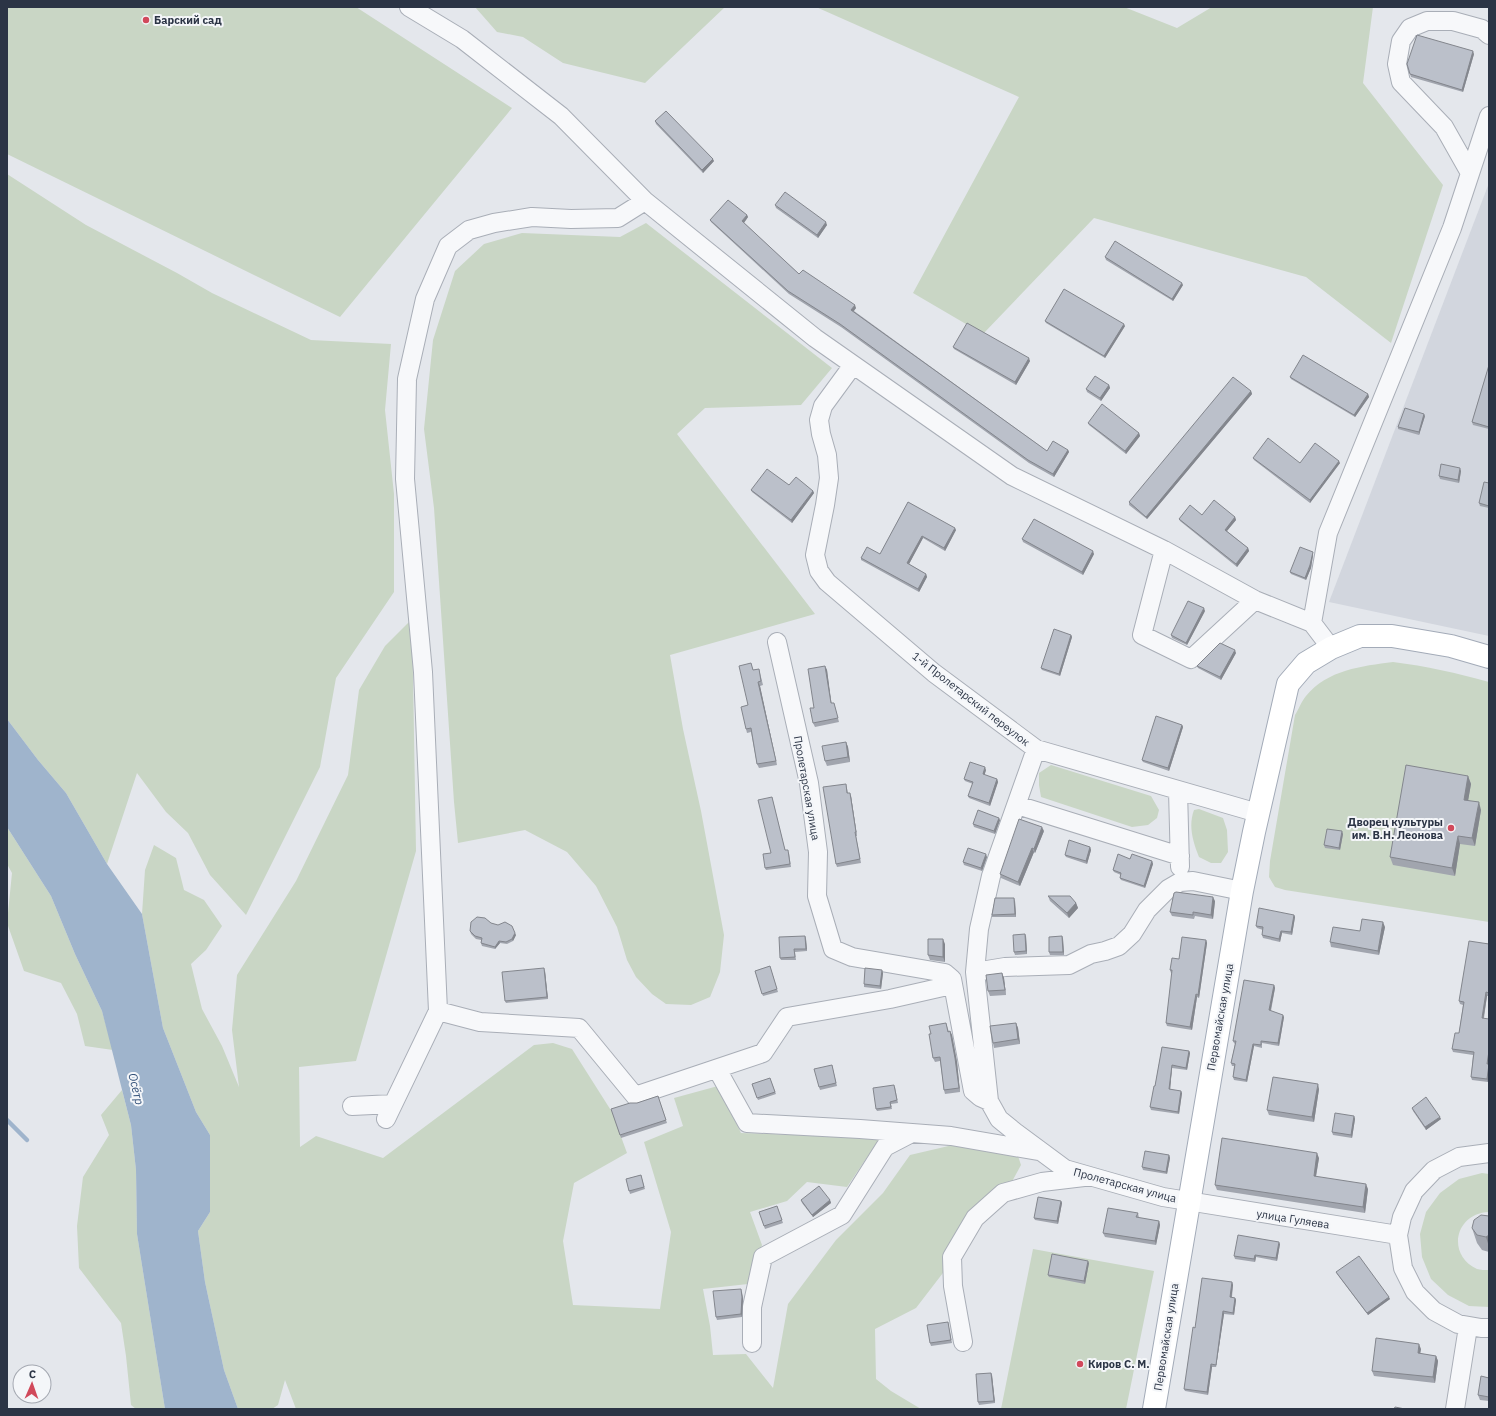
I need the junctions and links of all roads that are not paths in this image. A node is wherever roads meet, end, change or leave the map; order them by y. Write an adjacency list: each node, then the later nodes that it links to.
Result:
1 (409, 7): 5 (street)
2 (1489, 35): 4 (street)
3 (1489, 116): 4 (street)
4 (1470, 173): 9 (street)
5 (645, 201): 6 (street); 22 (street)
6 (853, 364): 7 (street); 13 (street, 1-й Пролетарский переулок)
7 (1164, 550): 8 (street); 8 (street)
8 (1255, 600): 9 (street)
9 (1312, 623): 11 (street)
10 (777, 642): 21 (street, Пролетарская улица)
11 (1331, 648): 12 (main road, Первомайская улица); 16 (main road, Первомайская улица)
12 (1489, 657)
13 (1036, 749): 14 (street, 1-й Пролетарский переулок); 15 (street)
14 (1178, 790): 16 (street, 1-й Пролетарский переулок); 17 (street)
15 (1017, 805): 17 (street); 20 (street)
16 (1258, 813): 19 (main road, Первомайская улица)
17 (1180, 856): 18 (street)
18 (1180, 882): 19 (street); 20 (street)
19 (1242, 891): 30 (main road, Первомайская улица)
20 (975, 972): 24 (street)
21 (953, 988): 23 (street); 24 (street, Пролетарская улица)
22 (438, 1011): 23 (street); 25 (street)
23 (717, 1069): 26 (street)
24 (989, 1101): 27 (street, Пролетарская улица)
25 (352, 1106)
26 (910, 1134): 27 (street); 35 (street)
27 (1042, 1152): 29 (street, Пролетарская улица)
28 (1489, 1153): 31 (street)
29 (1090, 1176): 30 (street, Пролетарская улица); 34 (street)
30 (1188, 1202): 31 (street, улица Гуляева); 36 (main road, Первомайская улица)
31 (1398, 1235): 32 (street)
32 (1468, 1327): 33 (street); 37 (street)
33 (1489, 1328)
34 (963, 1342)
35 (752, 1343)
36 (1154, 1409)
37 (1455, 1409)

